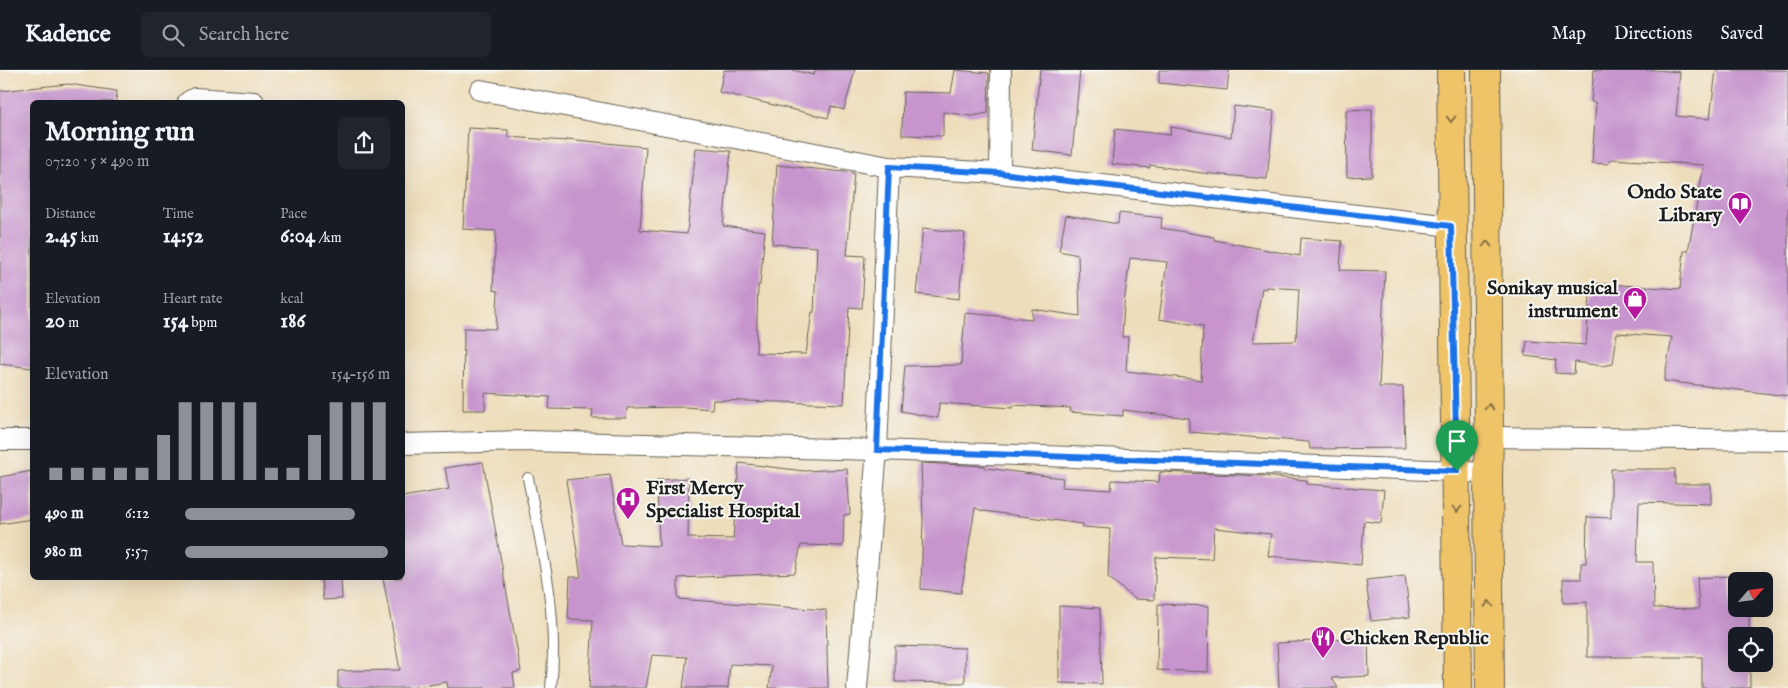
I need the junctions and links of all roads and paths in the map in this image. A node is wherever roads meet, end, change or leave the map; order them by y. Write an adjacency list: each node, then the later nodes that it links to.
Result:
1 (1001, 70): 8 (street)
2 (1451, 70): 9 (main road, one-way to 9)
3 (1486, 70): 10 (main road, one-way to 3)
4 (480, 90): 7 (street)
5 (192, 100): 6 (street)
6 (224, 100)
7 (889, 167): 8 (street); 15 (street)
8 (1000, 173): 9 (street)
9 (1451, 226): 16 (main road)
10 (1489, 437): 13 (street); 17 (main road)
11 (0, 440): 12 (street)
12 (30, 440)
13 (1788, 440)
14 (405, 444): 15 (street)
15 (877, 450): 16 (street); 20 (street)
16 (1457, 471): 17 (street); 21 (main road, one-way to 21)
17 (1488, 474): 22 (main road, one-way to 17)
18 (528, 478): 19 (lane)
19 (551, 688)
20 (857, 688)
21 (1458, 688)
22 (1490, 688)

